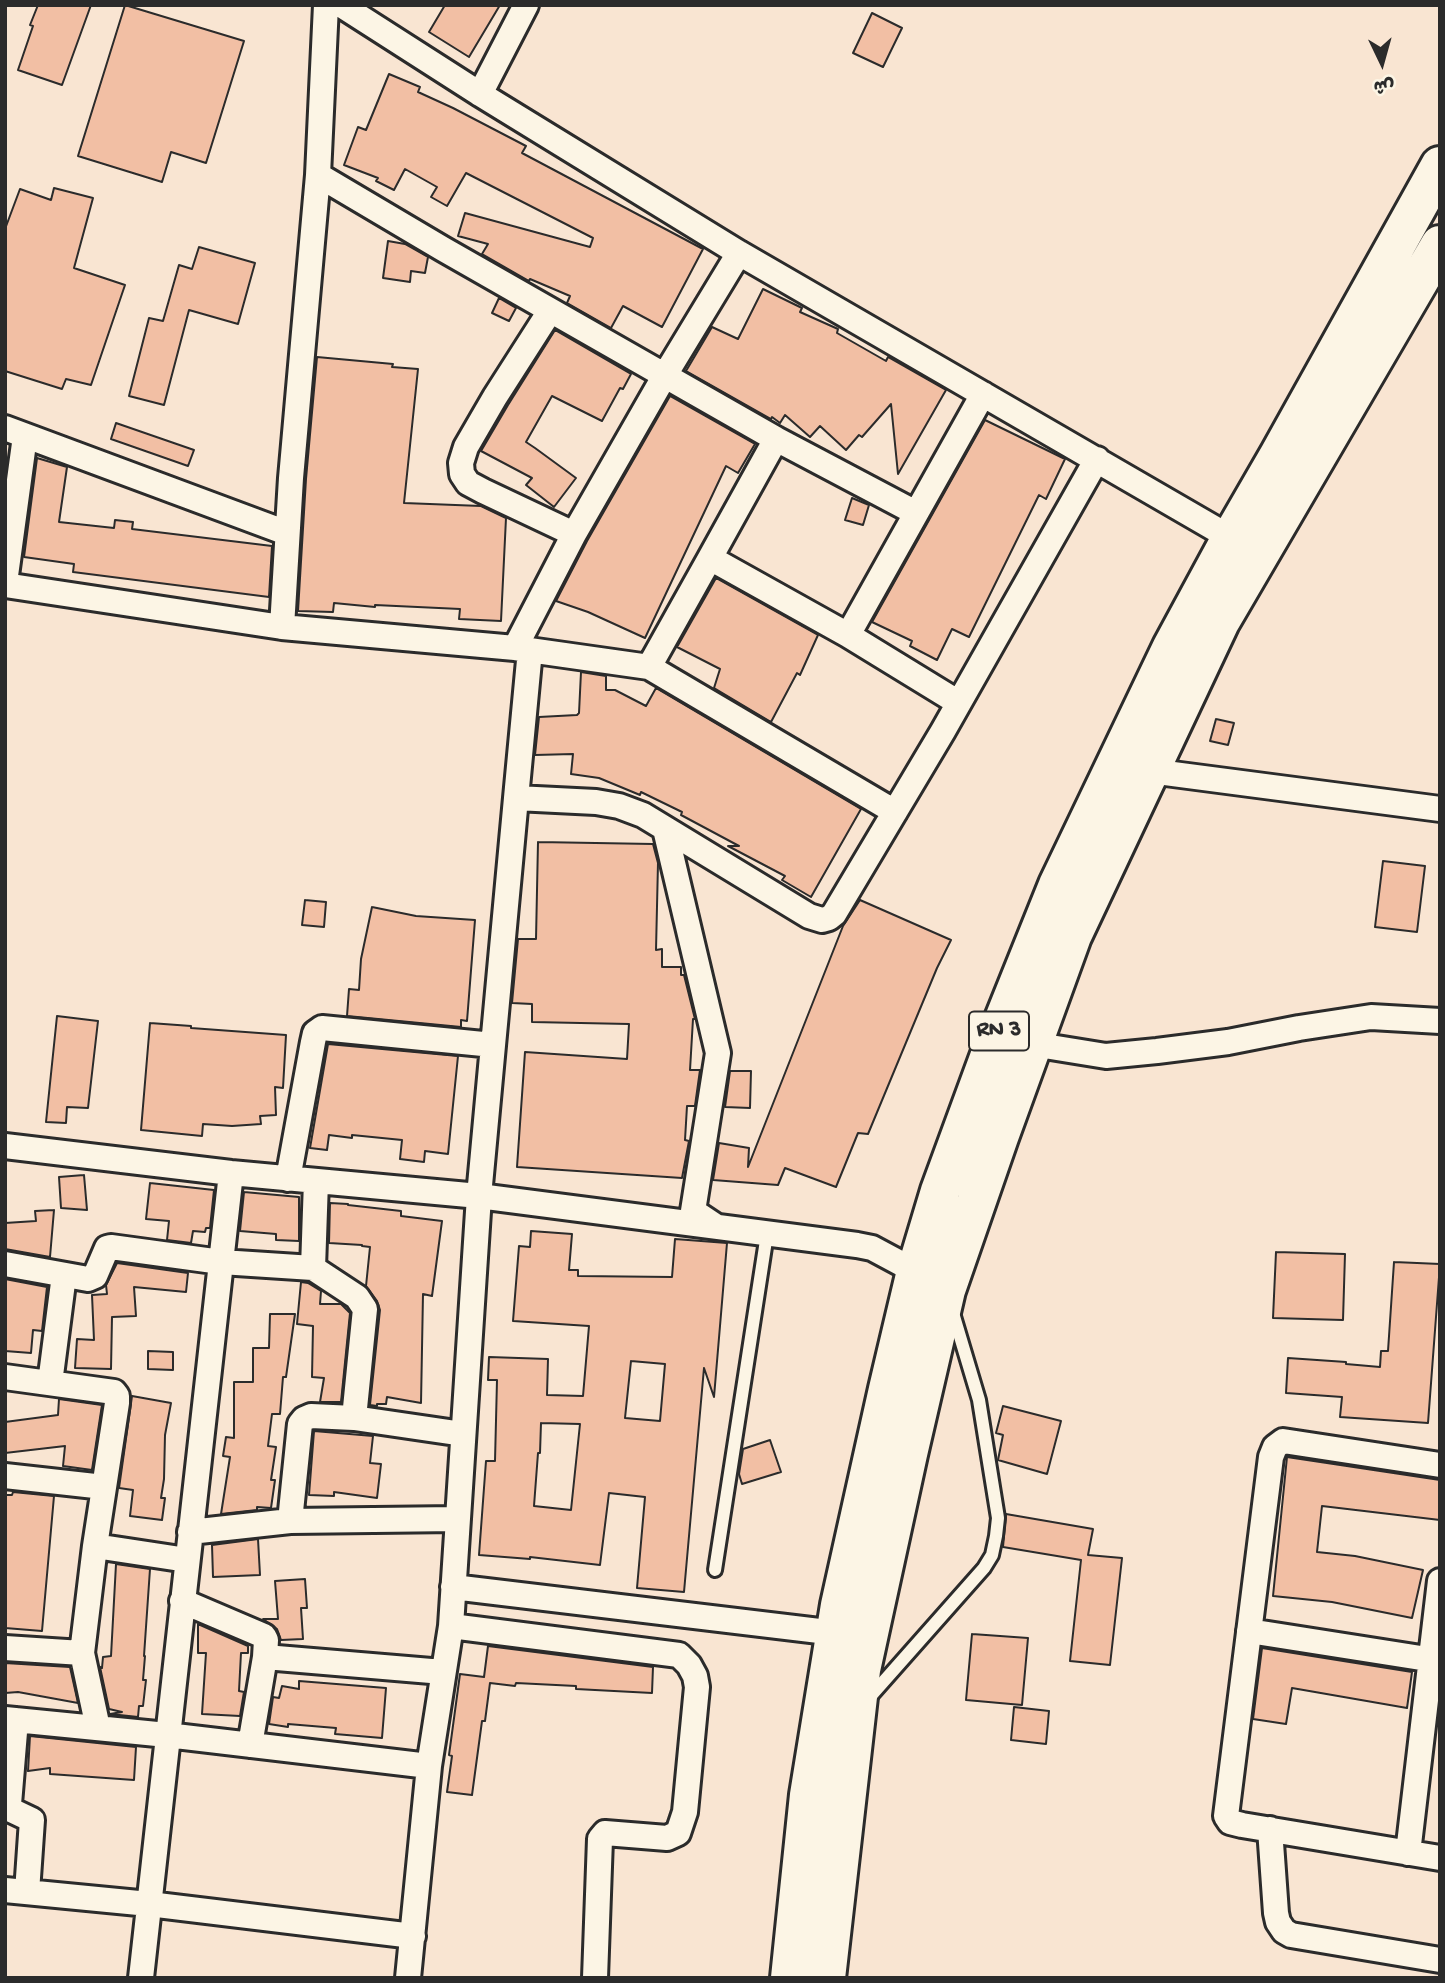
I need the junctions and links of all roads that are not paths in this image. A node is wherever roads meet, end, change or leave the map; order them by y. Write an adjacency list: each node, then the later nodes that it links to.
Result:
1 (326, 5): 6 (street)
2 (341, 5): 4 (street)
3 (526, 5): 4 (street)
4 (480, 94): 8 (street)
5 (1440, 166): 18 (highway, RN 3)
6 (318, 175): 9 (street); 16 (street)
7 (1440, 246): 26 (highway, RN 3)
8 (739, 253): 10 (street); 11 (street)
9 (550, 311): 10 (street); 17 (street)
10 (665, 375): 13 (street); 17 (street)
11 (983, 394): 14 (street); 15 (street)
12 (15, 432): 16 (street); 20 (street)
13 (776, 439): 15 (street); 19 (street)
14 (1097, 459): 18 (street); 25 (street)
15 (916, 513): 22 (street)
16 (287, 533): 21 (street)
17 (574, 534): 23 (street)
18 (1231, 538): 45 (highway, RN 3)
19 (710, 558): 22 (street); 24 (street)
20 (5, 584): 21 (street)
21 (282, 627): 23 (street)
22 (848, 635): 25 (street)
23 (523, 649): 24 (street); 27 (street)
24 (649, 667): 29 (street)
25 (959, 702): 29 (street)
26 (1150, 771): 28 (street); 32 (highway, RN 3)
27 (516, 798): 30 (street); 33 (street)
28 (1440, 809)
29 (895, 812): 30 (street)
30 (665, 829): 39 (street)
31 (1440, 1021): 32 (street)
32 (1032, 1044): 45 (highway, RN 3)
33 (493, 1045): 36 (street); 38 (street)
34 (5, 1146): 35 (street)
35 (231, 1173): 36 (street); 41 (street)
36 (288, 1179): 37 (street)
37 (316, 1181): 38 (street); 43 (street)
38 (479, 1196): 39 (street); 49 (street)
39 (717, 1227): 40 (street)
40 (767, 1234): 45 (street); 58 (lane)
41 (221, 1262): 43 (street); 44 (street); 55 (street)
42 (5, 1264): 44 (street)
43 (313, 1268): 48 (street)
44 (64, 1275): 47 (street)
45 (931, 1281): 64 (highway, RN 3); 70 (highway, RN 3); 70 (lane)
46 (5, 1377): 47 (street)
47 (50, 1383): 52 (street)
48 (354, 1418): 49 (street); 54 (street)
49 (463, 1434): 53 (street)
50 (1440, 1465): 63 (street)
51 (5, 1476): 52 (street)
52 (104, 1487): 56 (street)
53 (457, 1519): 54 (street); 60 (street)
54 (290, 1521): 55 (street)
55 (190, 1532): 57 (street)
56 (95, 1546): 57 (street); 66 (street)
57 (187, 1560): 61 (street)
58 (715, 1570)
59 (1440, 1581): 68 (street)
60 (453, 1587): 62 (street); 64 (street)
61 (183, 1601): 67 (street); 73 (street)
62 (451, 1626): 69 (street); 85 (street)
63 (1249, 1631): 68 (street); 76 (street)
64 (836, 1633): 86 (highway, RN 3)
65 (5, 1648): 66 (street)
66 (82, 1653): 72 (street)
67 (265, 1657): 69 (street); 74 (street)
68 (1435, 1660): 77 (street)
69 (443, 1672): 75 (street)
70 (855, 1714): 87 (highway, RN 3)
71 (11, 1719): 72 (street); 79 (street)
72 (97, 1728): 73 (street)
73 (167, 1735): 74 (street); 80 (street)
74 (250, 1745): 75 (street)
75 (429, 1766): 81 (street)
76 (1270, 1829): 77 (street); 82 (street)
77 (1408, 1853): 78 (street)
78 (1440, 1858)
79 (16, 1891): 80 (street)
80 (149, 1904): 81 (street); 83 (street)
81 (413, 1936): 84 (street)
82 (1440, 1961)
83 (141, 1978)
84 (408, 1978)
85 (595, 1978)
86 (790, 1978)
87 (826, 1978)

